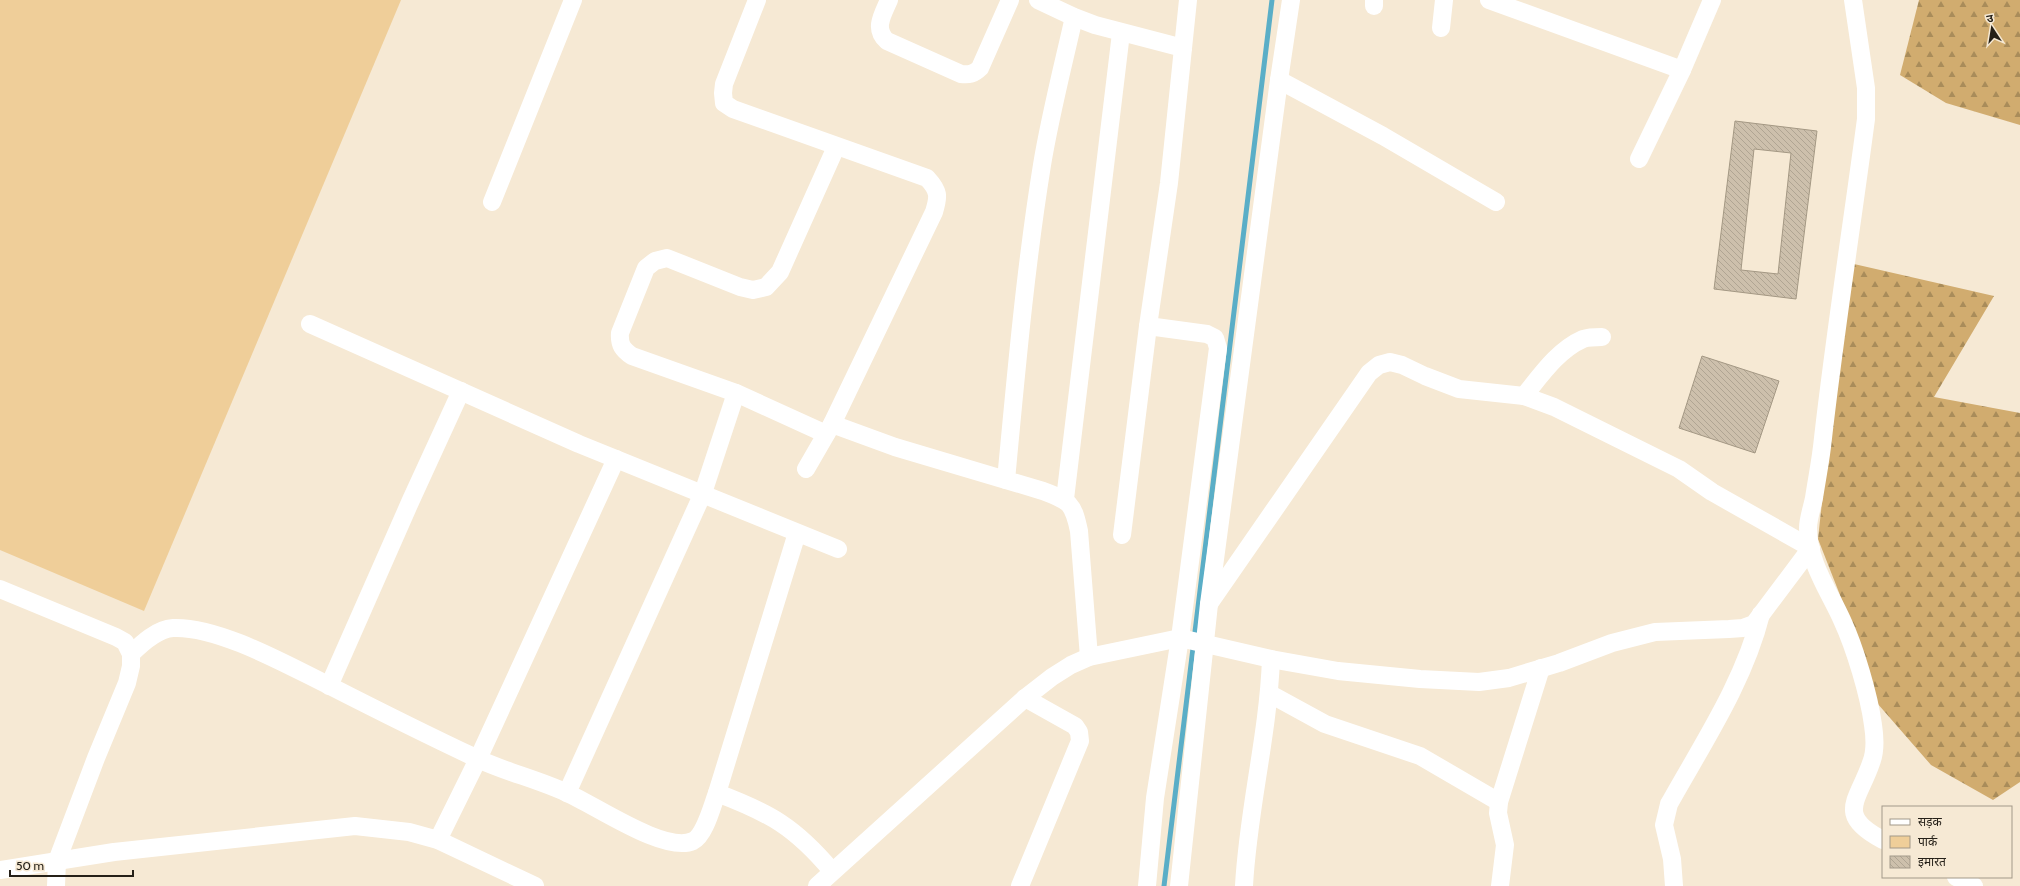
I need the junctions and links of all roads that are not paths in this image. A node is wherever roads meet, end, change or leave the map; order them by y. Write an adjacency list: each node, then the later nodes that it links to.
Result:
1 (573, 0): 20 (street)
2 (757, 0): 18 (street)
3 (889, 0): 4 (street)
4 (1010, 0)
5 (1038, 0): 12 (street)
6 (1188, 0): 15 (street)
7 (1291, 0): 17 (street)
8 (1444, 0): 13 (street)
9 (1489, 0): 16 (street)
10 (1712, 0): 16 (street)
11 (1853, 0): 36 (street)
12 (1074, 17): 14 (street); 31 (street)
13 (1441, 28)
14 (1121, 32): 15 (street); 33 (street)
15 (1183, 48): 23 (street)
16 (1682, 70): 19 (street)
17 (1279, 80): 21 (street); 39 (street)
18 (836, 147): 26 (street); 28 (street)
19 (1639, 159)
20 (492, 202)
21 (1496, 202)
22 (310, 324): 25 (street)
23 (1148, 326): 35 (street); 41 (street)
24 (1602, 337): 27 (street)
25 (461, 391): 29 (street); 46 (street)
26 (736, 393): 28 (street); 32 (street)
27 (1524, 396): 36 (street); 39 (street)
28 (829, 429): 30 (street); 31 (street)
29 (616, 459): 32 (street); 49 (street)
30 (806, 469)
31 (1006, 480): 33 (street)
32 (703, 494): 34 (street); 50 (street)
33 (1065, 499): 43 (street)
34 (797, 533): 37 (street); 51 (street)
35 (1122, 535)
36 (1811, 548): 40 (street); 53 (street)
37 (838, 550)
38 (0, 589): 42 (street)
39 (1209, 604): 41 (street)
40 (1762, 614): 45 (street); 67 (street)
41 (1193, 641): 43 (street); 44 (street); 63 (street); 64 (street)
42 (131, 654): 46 (street); 55 (street)
43 (1090, 657): 48 (street)
44 (1271, 659): 45 (street); 47 (street)
45 (1541, 668): 52 (street)
46 (329, 686): 49 (street)
47 (1270, 694): 52 (street); 65 (street)
48 (1025, 698): 57 (street); 59 (street)
49 (478, 759): 50 (street); 54 (street)
50 (567, 793): 51 (street)
51 (717, 793): 57 (street)
52 (1499, 802): 66 (street)
53 (1882, 839)
54 (438, 840): 55 (street); 61 (street)
55 (57, 861): 56 (street); 60 (street)
56 (0, 870)
57 (832, 871): 62 (street)
58 (1958, 878): 68 (street)
59 (1024, 885)
60 (56, 886)
61 (535, 886)
62 (816, 886)
63 (1146, 886)
64 (1179, 886)
65 (1244, 886)
66 (1500, 886)
67 (1674, 886)
68 (1974, 886)

